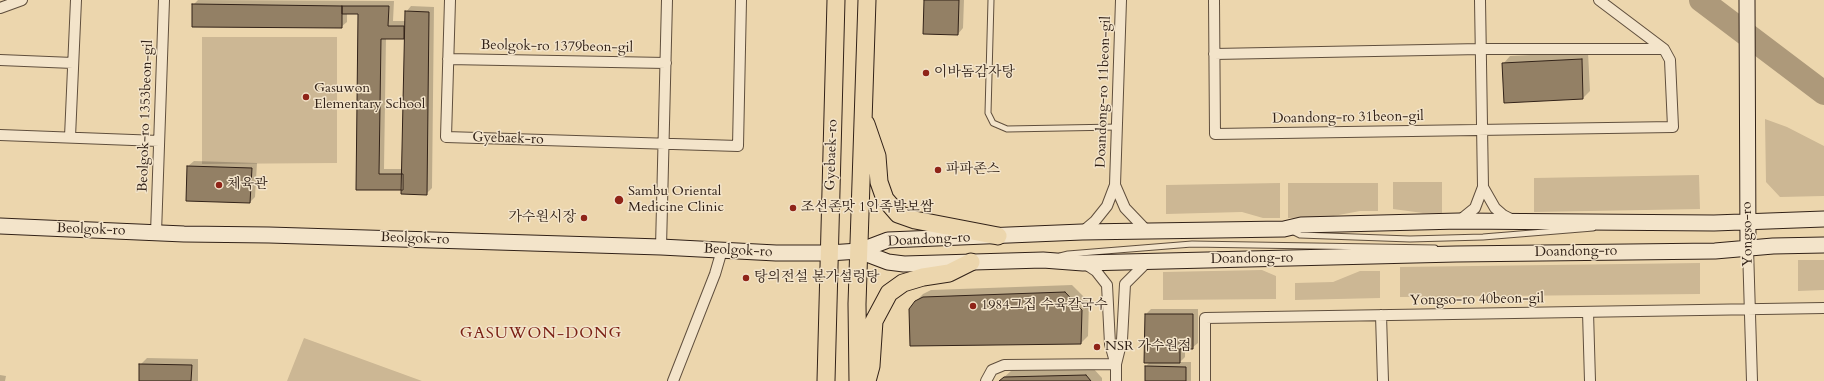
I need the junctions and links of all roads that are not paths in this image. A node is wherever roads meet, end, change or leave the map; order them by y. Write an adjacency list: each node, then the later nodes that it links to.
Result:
1 (22, 0): 15 (street)
2 (76, 0): 21 (street)
3 (164, 0): 28 (street, Beolgok-ro 1353beon-gil)
4 (450, 0): 19 (street)
5 (667, 0): 22 (street)
6 (741, 0): 29 (street, Gyebaek-ro)
7 (836, 0): 48 (main road, Gyebaek-ro)
8 (867, 0): 23 (main road)
9 (991, 0): 24 (lane)
10 (1121, 0): 24 (street, Doandong-ro 11beon-gil)
11 (1214, 0): 18 (street)
12 (1480, 0): 16 (street)
13 (1599, 0): 17 (street)
14 (1747, 0): 35 (main road, Yongso-ro)
15 (0, 8)
16 (1481, 49): 17 (street); 18 (street); 25 (street)
17 (1664, 49): 25 (street, Doandong-ro 31beon-gil)
18 (1214, 54): 25 (street, Doandong-ro 31beon-gil)
19 (448, 59): 22 (street, Beolgok-ro 1379beon-gil); 29 (street, Gyebaek-ro)
20 (0, 60): 21 (street)
21 (73, 63): 27 (street)
22 (666, 63): 29 (street)
23 (863, 118): 42 (main road); 47 (main road)
24 (1118, 127): 30 (street, Doandong-ro 11beon-gil)
25 (1482, 129): 31 (street)
26 (0, 135): 27 (street)
27 (70, 137): 28 (street)
28 (159, 141): 41 (street, Beolgok-ro 1353beon-gil)
29 (664, 144): 44 (street)
30 (1115, 185): 39 (street); 40 (street)
31 (1483, 187): 33 (street); 34 (street)
32 (1824, 219): 35 (main road, Doandong-ro)
33 (1459, 221): 34 (main road, Doandong-ro); 38 (main road, Doandong-ro)
34 (1515, 221): 36 (main road, Doandong-ro)
35 (1748, 221): 36 (main road, Doandong-ro); 45 (main road, Yongso-ro)
36 (1611, 223): 38 (lane)
37 (0, 226): 41 (main road, Beolgok-ro)
38 (1287, 229): 39 (main road, Doandong-ro)
39 (1146, 230): 40 (main road, Doandong-ro)
40 (1082, 232): 42 (main road, Doandong-ro)
41 (156, 233): 44 (main road, Beolgok-ro)
42 (998, 236): 47 (main road, Doandong-ro)
43 (1824, 246): 45 (main road, Doandong-ro)
44 (661, 247): 46 (main road, Beolgok-ro)
45 (1748, 248): 49 (main road, Doandong-ro); 55 (street, Yongso-ro)
46 (722, 250): 48 (main road, Beolgok-ro); 59 (street)
47 (859, 251): 48 (main road, Beolgok-ro); 52 (main road, Doandong-ro); 61 (main road)
48 (829, 253): 60 (main road, Gyebaek-ro)
49 (1456, 254): 50 (lane); 51 (main road, Doandong-ro)
50 (1043, 260): 52 (main road, Doandong-ro); 53 (main road, Doandong-ro)
51 (1148, 261): 53 (main road, Doandong-ro); 58 (street)
52 (971, 262): 62 (main road)
53 (1083, 263): 58 (street)
54 (1824, 308): 55 (street, Yongso-ro 40beon-gil)
55 (1750, 309): 56 (street, Yongso-ro 40beon-gil); 68 (street, Yongso-ro)
56 (1588, 312): 57 (street, Yongso-ro 40beon-gil); 67 (street)
57 (1381, 315): 65 (street, Yongso-ro 40beon-gil); 66 (street)
58 (1116, 364): 63 (street); 64 (street)
59 (673, 381)
60 (826, 381)
61 (858, 381)
62 (867, 381)
63 (986, 381)
64 (1116, 381)
65 (1204, 381)
66 (1383, 381)
67 (1590, 381)
68 (1752, 381)

